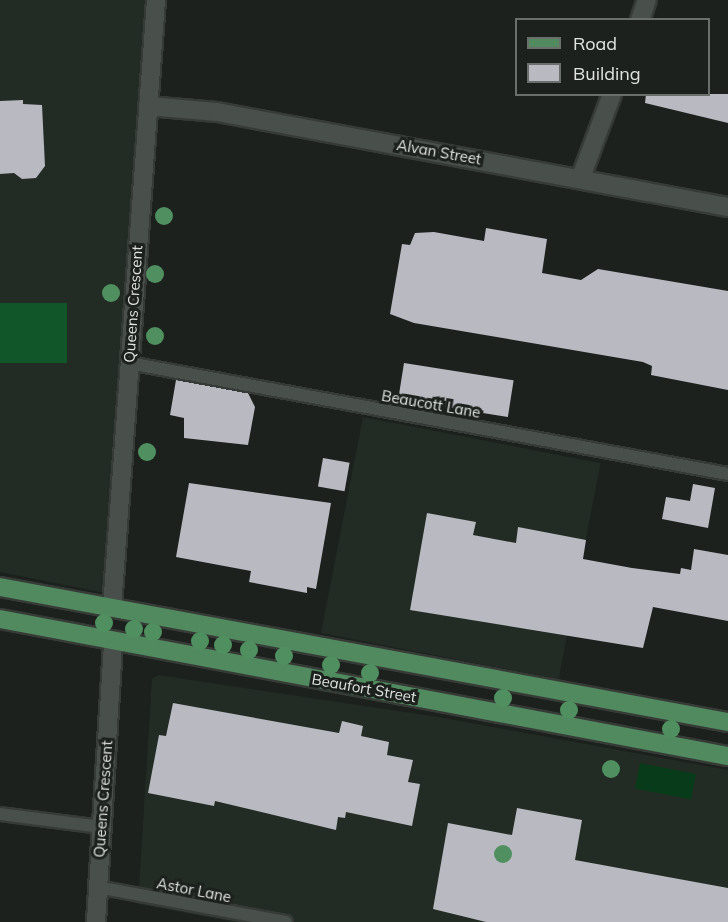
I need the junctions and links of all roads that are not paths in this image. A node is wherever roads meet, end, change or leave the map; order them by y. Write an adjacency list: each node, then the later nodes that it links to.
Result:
1 (156, 0): 5 (street, Queens Crescent)
2 (647, 0): 3 (street)
3 (641, 18)
4 (611, 96): 6 (street)
5 (148, 106): 6 (street, Alvan Street); 8 (street, Queens Crescent)
6 (581, 177): 7 (street, Alvan Street)
7 (728, 207)
8 (129, 363): 9 (lane, Beaucott Lane); 11 (street, Queens Crescent)
9 (728, 474)
10 (0, 587): 11 (main road)
11 (112, 608): 14 (main road)
12 (0, 619): 13 (main road, Beaufort Street)
13 (113, 641): 15 (main road, Beaufort Street); 17 (street, Queens Crescent)
14 (728, 722)
15 (728, 756)
16 (0, 814): 17 (lane)
17 (101, 826): 18 (street, Queens Crescent)
18 (97, 887): 19 (street, Queens Crescent); 20 (lane, Astor Lane)
19 (96, 922)
20 (286, 922)

